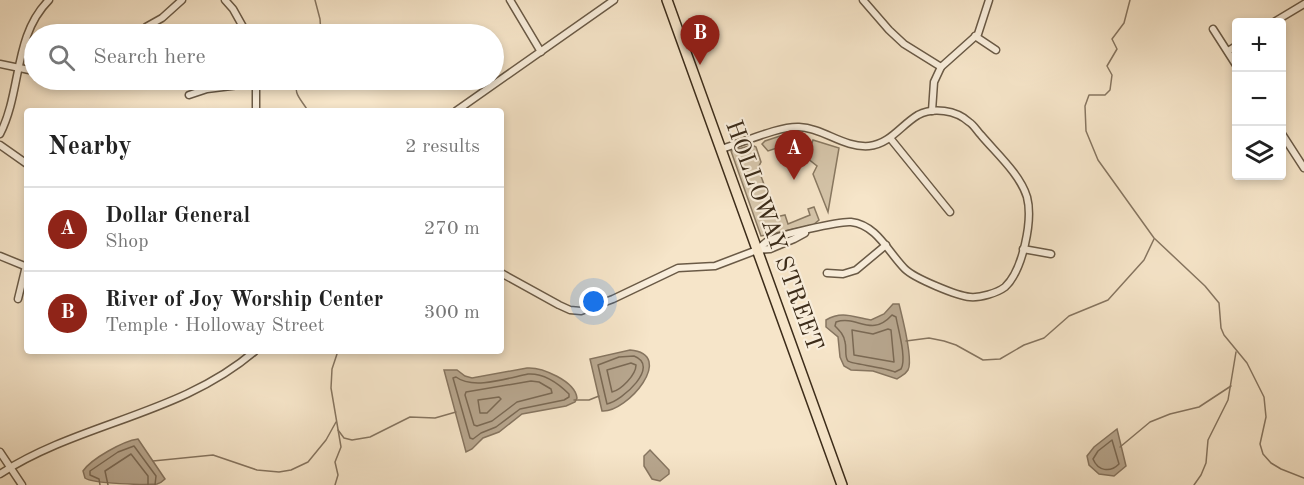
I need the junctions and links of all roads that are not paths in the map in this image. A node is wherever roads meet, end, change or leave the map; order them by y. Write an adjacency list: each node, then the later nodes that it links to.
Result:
1 (49, 0): 11 (street)
2 (182, 0): 12 (street)
3 (225, 0): 13 (street)
4 (510, 0): 20 (street)
5 (614, 0): 20 (street)
6 (667, 0): 38 (highway, HOLLOWAY STREET)
7 (863, 0): 23 (street)
8 (989, 0): 15 (street)
9 (1304, 4): 10 (street)
10 (1281, 18)
11 (32, 24)
12 (151, 24)
13 (241, 24)
14 (1213, 29): 19 (street)
15 (975, 36): 18 (street); 23 (street)
16 (24, 48): 24 (street)
17 (1232, 48): 19 (street)
18 (996, 50)
19 (1228, 51): 21 (street)
20 (541, 52): 26 (street)
21 (1232, 58)
22 (0, 64): 24 (street)
23 (940, 67): 33 (street)
24 (17, 69): 25 (street); 34 (street)
25 (24, 70)
26 (504, 78)
27 (204, 90): 30 (street)
28 (256, 90): 31 (street)
29 (486, 90): 32 (street)
30 (189, 95)
31 (256, 108)
32 (460, 108)
33 (932, 111): 35 (street); 43 (street)
34 (0, 134)
35 (890, 138): 38 (street); 41 (street)
36 (1286, 141): 40 (street)
37 (0, 145): 39 (street)
38 (721, 150): 44 (highway, HOLLOWAY STREET)
39 (24, 162)
40 (1304, 168)
41 (950, 212)
42 (886, 245): 43 (street); 44 (street); 48 (street)
43 (1023, 249): 45 (street)
44 (758, 250): 50 (street); 57 (highway, HOLLOWAY STREET)
45 (1051, 254)
46 (0, 256): 47 (street)
47 (24, 265)
48 (827, 273)
49 (24, 274): 51 (street)
50 (504, 275)
51 (18, 299)
52 (251, 354): 54 (street)
53 (0, 452): 54 (street)
54 (11, 467): 55 (street); 56 (street)
55 (0, 474)
56 (22, 485)
57 (842, 485)

